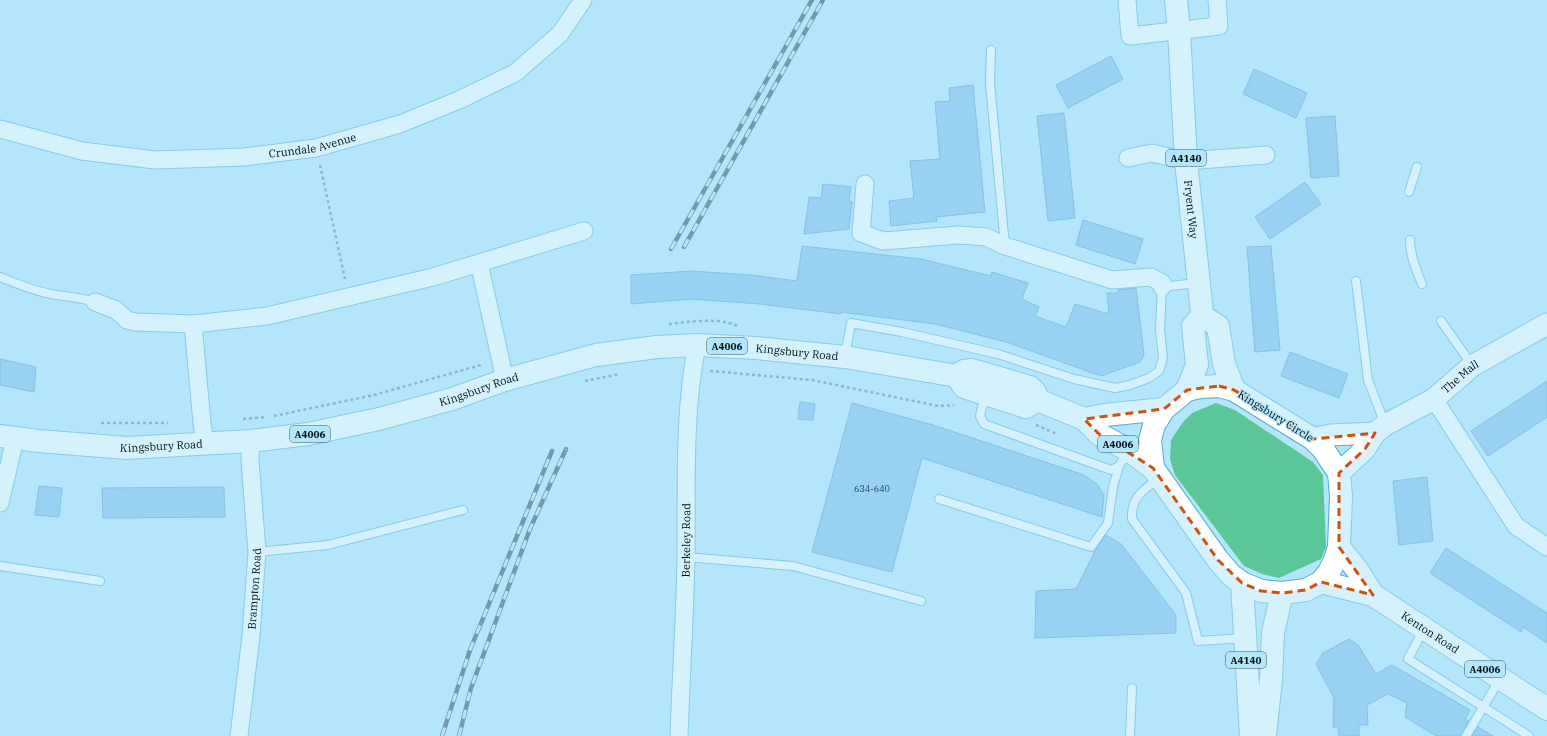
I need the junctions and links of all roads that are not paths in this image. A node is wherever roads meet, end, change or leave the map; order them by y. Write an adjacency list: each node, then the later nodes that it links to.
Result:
1 (583, 0): 7 (street, Crundale Avenue)
2 (1127, 0): 5 (street)
3 (1176, 0): 5 (main road, Fryent Way / A4140)
4 (1217, 0): 5 (street)
5 (1179, 31): 10 (main road, Fryent Way / A4140)
6 (991, 50): 16 (lane)
7 (0, 129)
8 (1266, 155): 10 (street)
9 (1128, 158): 10 (street)
10 (1186, 161): 20 (main road, Fryent Way / A4140)
11 (1417, 167): 13 (lane)
12 (865, 184): 16 (street)
13 (1409, 192)
14 (584, 231): 17 (street)
15 (1410, 240): 21 (lane)
16 (1005, 246): 22 (street)
17 (479, 263): 26 (street); 32 (street)
18 (0, 277): 23 (lane)
19 (1356, 281): 40 (lane)
20 (1198, 283): 22 (lane); 24 (main road, Fryent Way / A4140)
21 (1422, 284)
22 (1162, 287): 29 (lane)
23 (95, 302): 26 (street)
24 (1202, 316): 33 (main road); 34 (main road)
25 (1441, 322): 30 (lane)
26 (193, 324): 44 (street)
27 (1547, 324): 30 (street, The Mall)
28 (696, 345): 29 (main road, Kingsbury Road / A4006); 32 (main road, Kingsbury Road / A4006); 54 (street, Berkeley Road)
29 (845, 357): 31 (main road, Kingsbury Road / A4006)
30 (1472, 366): 36 (street, The Mall)
31 (957, 376): 35 (main road); 37 (main road, Kingsbury Road / A4006)
32 (505, 380): 43 (main road, Kingsbury Road / A4006)
33 (1187, 390): 34 (main road, Kingsbury Circle); 38 (main road)
34 (1234, 390): 42 (main road, Kingsbury Circle)
35 (985, 394): 37 (main road); 45 (lane)
36 (1434, 398): 40 (street, The Mall); 52 (street)
37 (1038, 400): 39 (main road, Kingsbury Road / A4006)
38 (1164, 409): 39 (main road); 46 (main road)
39 (1084, 419): 45 (main road, Kingsbury Road / A4006)
40 (1380, 429): 42 (street, The Mall); 47 (street, The Mall)
41 (7, 437): 44 (main road, Kingsbury Road / A4006); 49 (street)
42 (1314, 439): 47 (main road, Kingsbury Circle)
43 (251, 441): 44 (main road, Kingsbury Road / A4006); 53 (street, Brampton Road)
44 (205, 444)
45 (1124, 458): 46 (main road, Kingsbury Road / A4006); 48 (lane)
46 (1156, 472): 58 (main road); 63 (lane)
47 (1339, 473): 51 (main road, Kingsbury Circle)
48 (939, 499)
49 (0, 503)
50 (463, 510): 53 (lane)
51 (1339, 547): 57 (main road, Kingsbury Circle); 60 (main road, Kenton Road / A4006)
52 (1547, 547)
53 (257, 552): 68 (street, Brampton Road)
54 (686, 558): 61 (lane); 69 (street, Berkeley Road)
55 (0, 566): 56 (lane)
56 (100, 581)
57 (1321, 582): 59 (main road); 60 (main road, Kenton Road / A4006)
58 (1242, 583): 59 (main road); 63 (main road, A4140)
59 (1282, 593): 72 (main road, A4140)
60 (1373, 595): 62 (main road, Kenton Road / A4006)
61 (921, 601)
62 (1424, 628): 64 (main road, Kenton Road / A4006); 66 (lane)
63 (1246, 638): 71 (main road, A4140)
64 (1500, 679): 66 (lane); 67 (main road, Kenton Road / A4006)
65 (1132, 688): 70 (lane)
66 (1484, 707): 73 (lane); 74 (lane)
67 (1547, 709)
68 (240, 736)
69 (678, 736)
70 (1130, 736)
71 (1251, 736)
72 (1265, 736)
73 (1466, 736)
74 (1529, 736)

